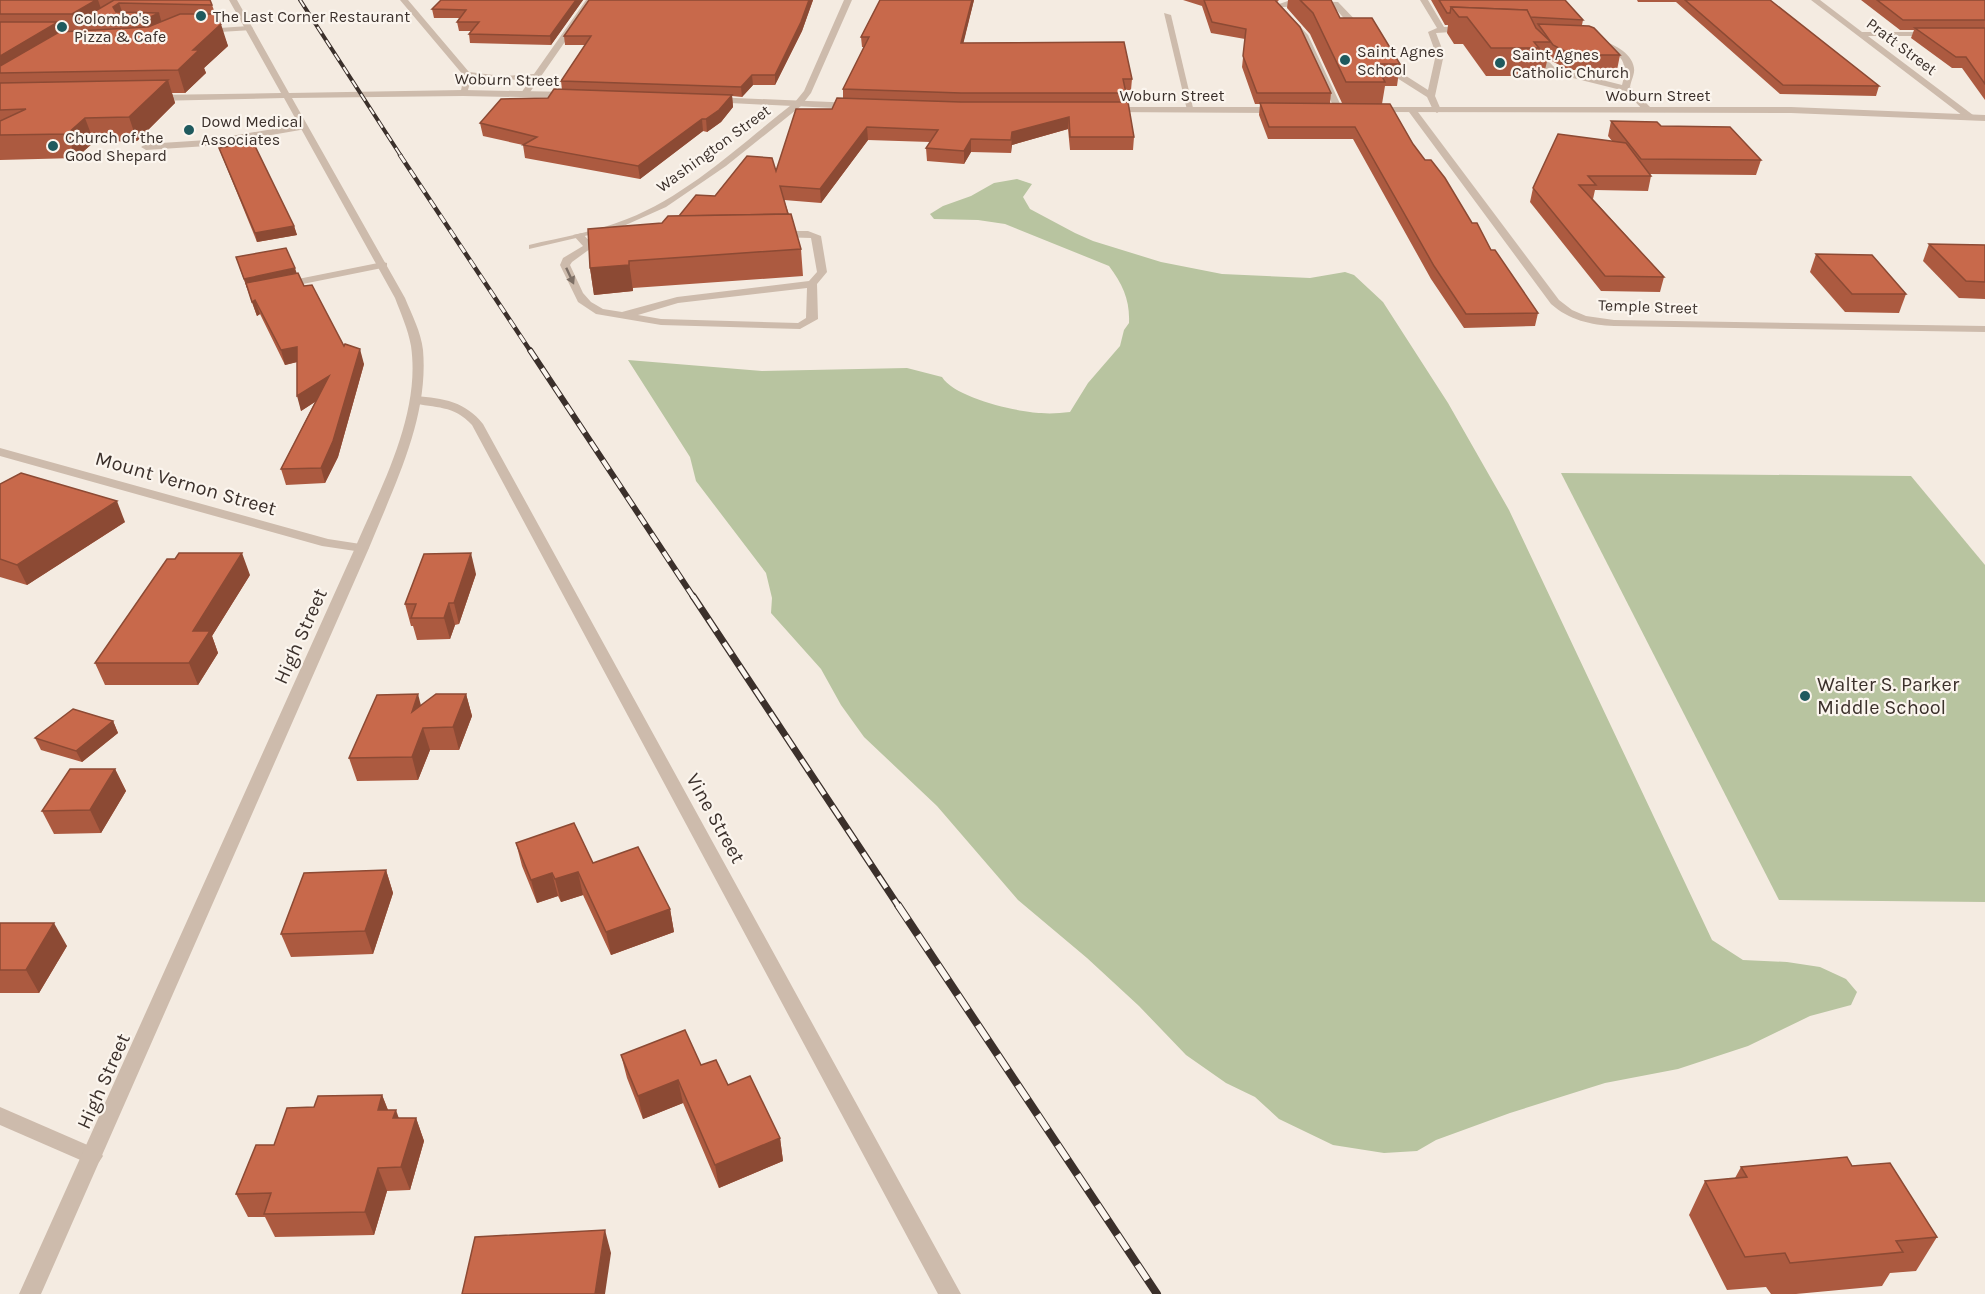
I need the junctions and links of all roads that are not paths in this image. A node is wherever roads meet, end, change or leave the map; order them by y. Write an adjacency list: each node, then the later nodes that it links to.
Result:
1 (233, 0): 8 (street, High Street)
2 (404, 0): 18 (street)
3 (590, 0): 19 (street)
4 (848, 0): 28 (street, Washington Street)
5 (1424, 0): 9 (street)
6 (1815, 0): 13 (street, Pratt Street)
7 (1167, 15): 31 (street)
8 (249, 28): 11 (street); 24 (street, High Street)
9 (1442, 29): 10 (street); 25 (street)
10 (1474, 30)
11 (195, 31)
12 (1365, 31): 33 (street)
13 (1861, 34): 14 (street); 38 (street, Pratt Street)
14 (1940, 34)
15 (1589, 37): 20 (street)
16 (1529, 43): 20 (street)
17 (1380, 44): 25 (street)
18 (466, 74): 19 (street); 21 (street)
19 (537, 76): 22 (street)
20 (1628, 89): 37 (street)
21 (464, 93): 22 (street, Woburn Street); 24 (street, Woburn Street)
22 (525, 93): 23 (street, Woburn Street)
23 (580, 95)
24 (285, 96): 26 (street, Woburn Street); 40 (street, High Street)
25 (1431, 96): 36 (street)
26 (140, 98)
27 (698, 99): 28 (street)
28 (798, 104): 29 (street); 42 (street, Washington Street)
29 (861, 106)
30 (1097, 110): 31 (street, Woburn Street)
31 (1191, 110): 32 (street, Woburn Street)
32 (1293, 110)
33 (1327, 110)
34 (1367, 110): 35 (street, Woburn Street)
35 (1412, 110): 36 (street, Woburn Street); 51 (street, Temple Street)
36 (1437, 110): 37 (street, Woburn Street)
37 (1648, 110): 38 (street, Woburn Street)
38 (1970, 117): 39 (street, Woburn Street)
39 (1985, 118)
40 (303, 127): 41 (street); 47 (street, High Street)
41 (146, 147)
42 (625, 222): 43 (street); 45 (street, Washington Street)
43 (636, 227)
44 (762, 234): 48 (street)
45 (578, 235): 46 (street, Washington Street); 50 (street, one-way to 50)
46 (532, 247)
47 (383, 265): 49 (street); 52 (street, High Street)
48 (812, 284): 50 (street); 50 (street)
49 (272, 287)
50 (625, 315)
51 (1985, 330)
52 (416, 400): 54 (street, High Street); 58 (street, Vine Street)
53 (0, 452): 54 (street, Mount Vernon Street)
54 (362, 548): 56 (street, High Street)
55 (0, 1116): 56 (street)
56 (93, 1156): 57 (street, High Street)
57 (30, 1294)
58 (950, 1294)

